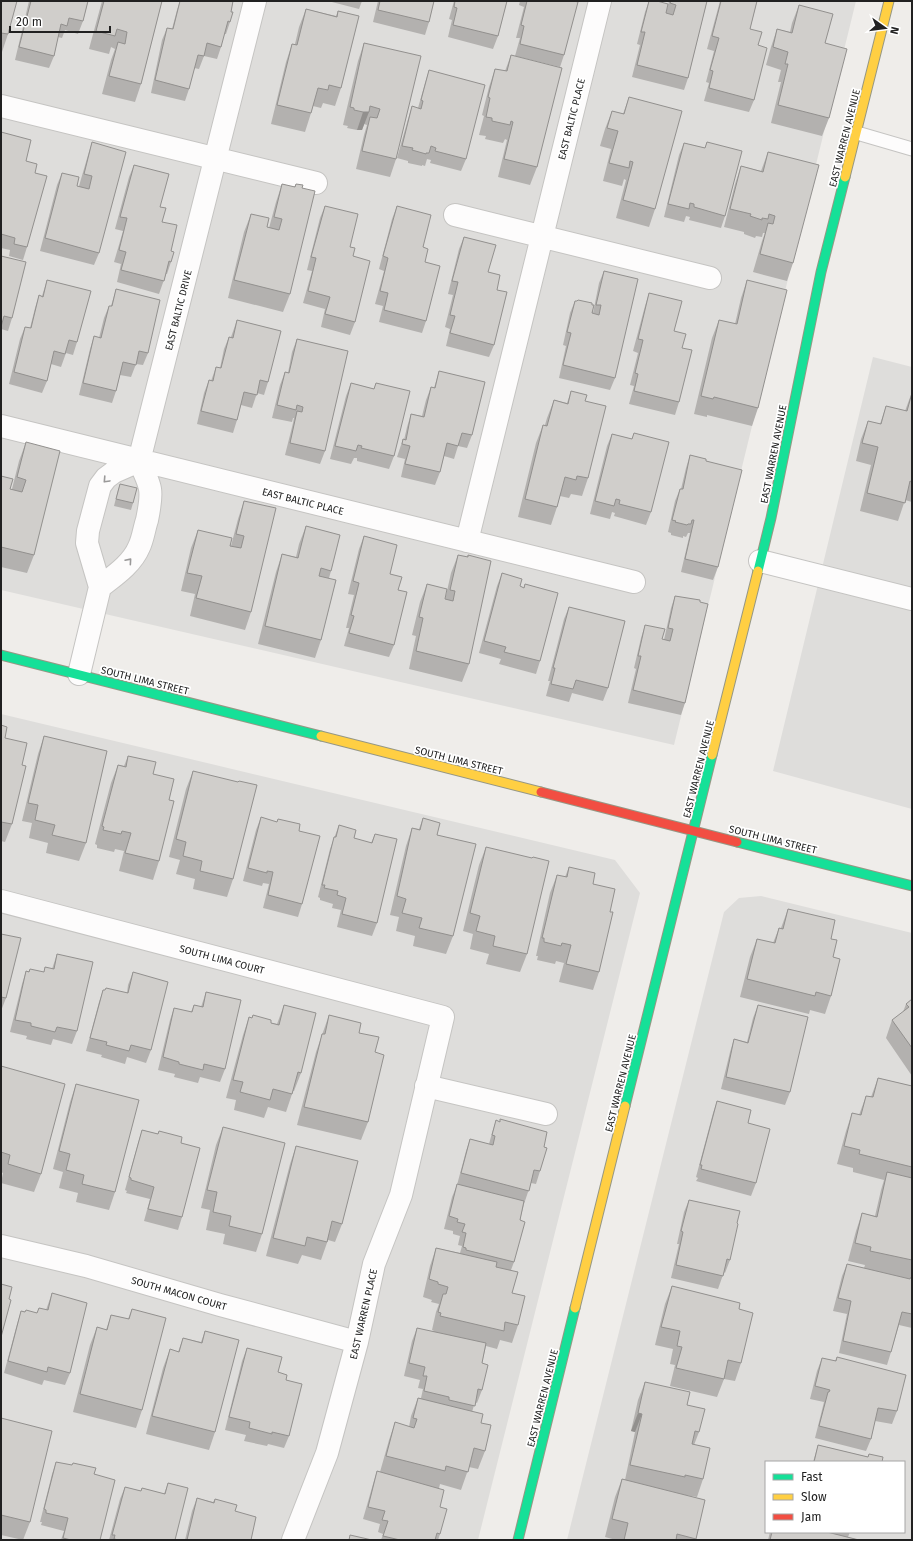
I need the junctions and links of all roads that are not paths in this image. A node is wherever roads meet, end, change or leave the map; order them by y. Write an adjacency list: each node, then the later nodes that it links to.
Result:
1 (256, 1): 7 (street, EAST BALTIC DRIVE)
2 (600, 1): 10 (street, EAST BALTIC PLACE)
3 (886, 2): 5 (street, EAST WARREN AVENUE)
4 (1, 106): 7 (street)
5 (857, 133): 6 (lane); 15 (street, EAST WARREN AVENUE)
6 (912, 149)
7 (216, 159): 8 (street); 13 (street, EAST BALTIC DRIVE)
8 (316, 183)
9 (455, 215): 10 (street)
10 (542, 236): 11 (street); 14 (street, EAST BALTIC PLACE)
11 (710, 278)
12 (1, 426): 13 (street)
13 (139, 461): 14 (street, EAST BALTIC PLACE); 17 (street, one-way to 13); 17 (street, one-way to 17)
14 (468, 541): 16 (street, EAST BALTIC PLACE)
15 (760, 561): 18 (street); 21 (street, EAST WARREN AVENUE)
16 (634, 582)
17 (100, 588): 20 (street)
18 (912, 599)
19 (1, 655): 20 (street, SOUTH LIMA STREET)
20 (79, 674): 21 (street, SOUTH LIMA STREET)
21 (694, 831): 22 (street, SOUTH LIMA STREET); 30 (street, EAST WARREN AVENUE)
22 (912, 886)
23 (1, 902): 24 (street, SOUTH LIMA COURT)
24 (443, 1017): 25 (street, EAST WARREN PLACE)
25 (426, 1086): 26 (street); 28 (street, EAST WARREN PLACE)
26 (546, 1114)
27 (1, 1246): 28 (street, SOUTH MACON COURT)
28 (357, 1342): 29 (street, EAST WARREN PLACE)
29 (293, 1540)
30 (518, 1540)

